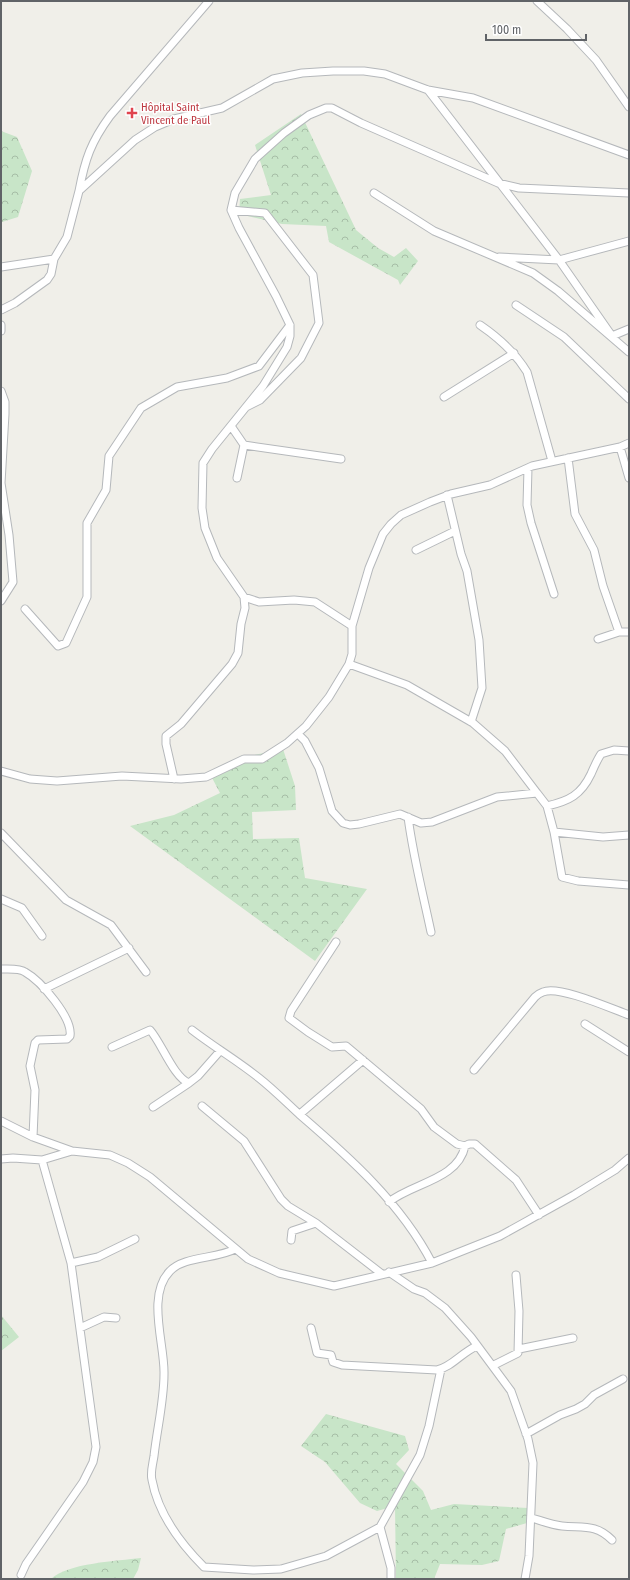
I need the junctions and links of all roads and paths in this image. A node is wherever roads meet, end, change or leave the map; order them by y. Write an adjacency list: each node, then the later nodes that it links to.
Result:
1 (209, 1): 7 (street)
2 (537, 1): 4 (street)
3 (428, 90): 5 (street); 6 (street); 7 (street)
4 (629, 107)
5 (629, 155)
6 (498, 183): 9 (street); 11 (street); 15 (street)
7 (79, 191): 14 (street)
8 (374, 193): 13 (street)
9 (628, 193): 10 (street)
10 (629, 200)
11 (231, 210): 20 (street); 30 (street)
12 (629, 241): 15 (street)
13 (493, 257): 15 (street); 24 (street)
14 (54, 259): 16 (street); 18 (street)
15 (559, 260): 24 (street)
16 (1, 267)
17 (516, 305): 29 (street)
18 (1, 310)
19 (1, 325): 23 (street)
20 (290, 325): 30 (street); 47 (street)
21 (480, 325): 26 (street)
22 (629, 329): 24 (street)
23 (1, 331)
24 (612, 336): 25 (street)
25 (629, 352)
26 (514, 353): 28 (street); 37 (street)
27 (1, 391): 46 (street)
28 (444, 396)
29 (629, 399)
30 (242, 409): 31 (street)
31 (231, 426): 33 (street); 45 (street)
32 (629, 443): 34 (street)
33 (244, 445): 36 (street); 39 (street)
34 (620, 447): 35 (street); 40 (street)
35 (568, 458): 37 (street); 49 (street)
36 (341, 459)
37 (552, 461): 38 (street)
38 (528, 468): 41 (street); 44 (street)
39 (237, 478)
40 (629, 478)
41 (447, 495): 42 (street); 48 (street)
42 (455, 531): 43 (street); 53 (street)
43 (416, 550)
44 (554, 594)
45 (244, 597): 48 (street); 57 (street)
46 (1, 601)
47 (25, 609)
48 (352, 626): 52 (street)
49 (619, 632): 50 (street); 51 (street)
50 (629, 632)
51 (598, 639)
52 (349, 664): 53 (street); 54 (street)
53 (471, 722): 58 (street)
54 (298, 734): 57 (street); 60 (street)
55 (629, 750): 59 (street)
56 (1, 771): 57 (street)
57 (174, 779)
58 (537, 793): 59 (street); 60 (street)
59 (547, 806): 61 (street)
60 (408, 817): 66 (street)
61 (554, 832): 63 (street); 64 (street)
62 (1, 833): 69 (street)
63 (629, 835)
64 (629, 885)
65 (1, 898): 67 (street)
66 (431, 932)
67 (42, 936)
68 (336, 942): 79 (street)
69 (128, 948): 71 (street); 72 (street)
70 (1, 969): 72 (street)
71 (146, 972)
72 (44, 989): 86 (street)
73 (629, 1015): 80 (street)
74 (585, 1024): 78 (street)
75 (192, 1030): 77 (street)
76 (112, 1047): 81 (street)
77 (220, 1051): 81 (street); 84 (street)
78 (629, 1052)
79 (363, 1060): 84 (street); 87 (street)
80 (474, 1070)
81 (189, 1083): 83 (street)
82 (202, 1106): 94 (street)
83 (153, 1107)
84 (300, 1114): 92 (street)
85 (1, 1121): 86 (street)
86 (33, 1137): 88 (street)
87 (465, 1146): 92 (street); 93 (street)
88 (72, 1151): 91 (street); 97 (street)
89 (629, 1158): 93 (street)
90 (1, 1159): 91 (street)
91 (42, 1160): 98 (street)
92 (389, 1202): 99 (street)
93 (539, 1215): 99 (street)
94 (316, 1223): 96 (street); 101 (street)
95 (136, 1239): 98 (street)
96 (291, 1240)
97 (235, 1249): 101 (street); 114 (street)
98 (71, 1263): 104 (street)
99 (432, 1263): 100 (street)
100 (389, 1272): 101 (street); 107 (street)
101 (382, 1274)
102 (516, 1275): 108 (street)
103 (116, 1318): 104 (street)
104 (80, 1328): 116 (street)
105 (311, 1328): 110 (street)
106 (573, 1338): 108 (street)
107 (476, 1346): 109 (street); 110 (street)
108 (519, 1349): 109 (street)
109 (494, 1366): 112 (street)
110 (441, 1369): 114 (street)
111 (623, 1379): 112 (street)
112 (526, 1434): 113 (street)
113 (532, 1518): 115 (street); 118 (street)
114 (380, 1527): 117 (street)
115 (612, 1540)
116 (21, 1575)
117 (390, 1579)
118 (525, 1579)

